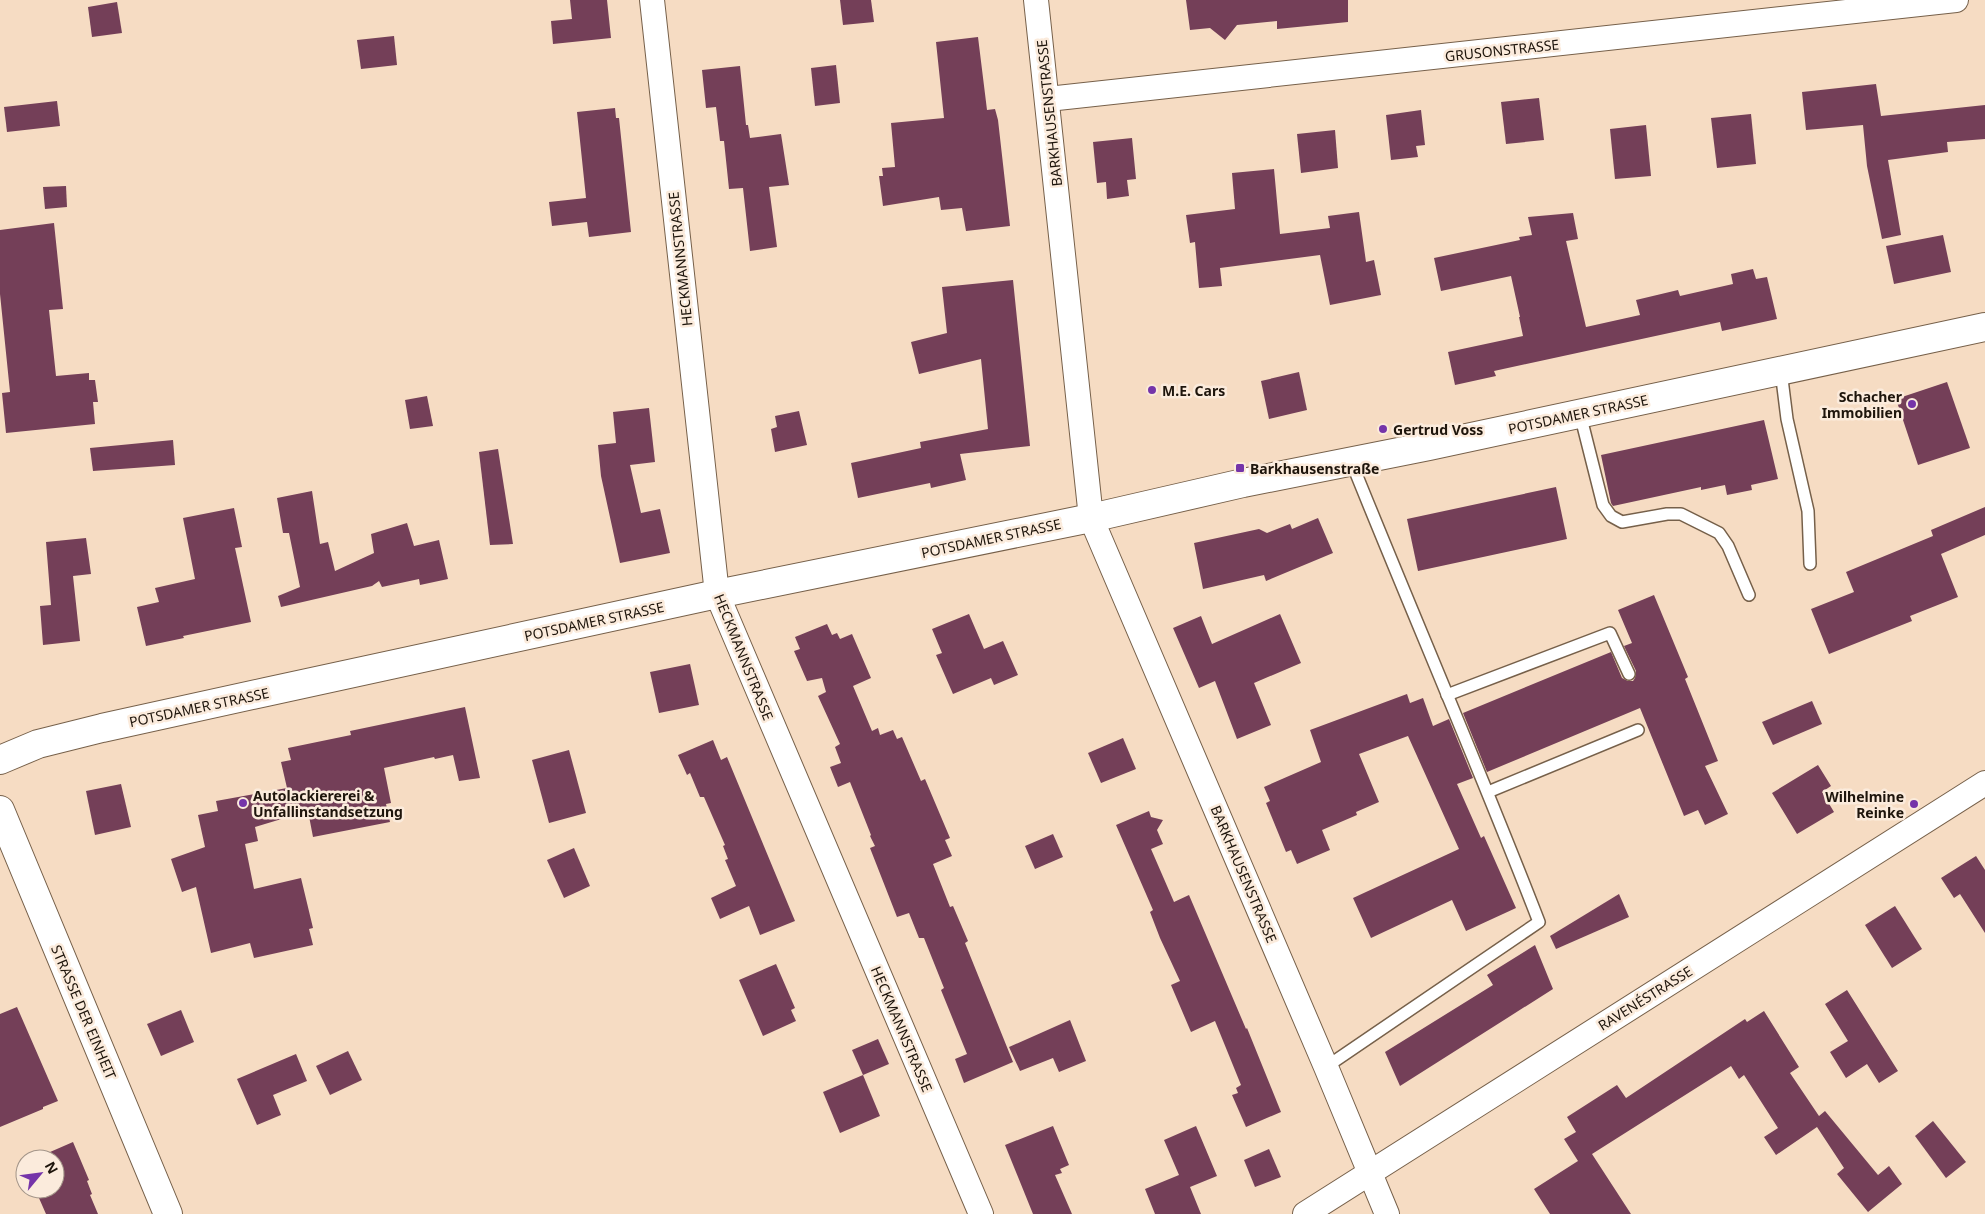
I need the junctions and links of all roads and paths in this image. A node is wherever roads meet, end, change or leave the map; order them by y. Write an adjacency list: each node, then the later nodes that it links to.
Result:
1 (652, 0): 11 (street, HECKMANNSTRASSE)
2 (1036, 0): 4 (street, BARKHAUSENSTRASSE)
3 (1956, 0): 4 (street, GRUSONSTRASSE)
4 (1048, 99): 9 (street, BARKHAUSENSTRASSE)
5 (1985, 327): 6 (street, POTSDAMER STRASSE)
6 (1782, 371): 7 (street, POTSDAMER STRASSE); 10 (lane)
7 (1580, 414): 8 (street, POTSDAMER STRASSE); 12 (lane)
8 (1351, 461): 9 (street, POTSDAMER STRASSE); 14 (lane)
9 (1092, 518): 11 (street, POTSDAMER STRASSE); 20 (street, BARKHAUSENSTRASSE)
10 (1810, 564)
11 (716, 594): 16 (street, POTSDAMER STRASSE); 23 (street, HECKMANNSTRASSE)
12 (1749, 595)
13 (1629, 674): 14 (lane)
14 (1447, 695): 18 (lane)
15 (1638, 730): 18 (lane)
16 (0, 760)
17 (1985, 783): 21 (street, RAVENÉSTRASSE)
18 (1488, 792): 20 (lane)
19 (0, 810): 22 (street, STRASSE DER EINHEIT)
20 (1326, 1067): 21 (street, BARKHAUSENSTRASSE)
21 (1369, 1173): 24 (street, RAVENÉSTRASSE); 25 (street, BARKHAUSENSTRASSE)
22 (168, 1214)
23 (981, 1214)
24 (1305, 1214)
25 (1387, 1214)

